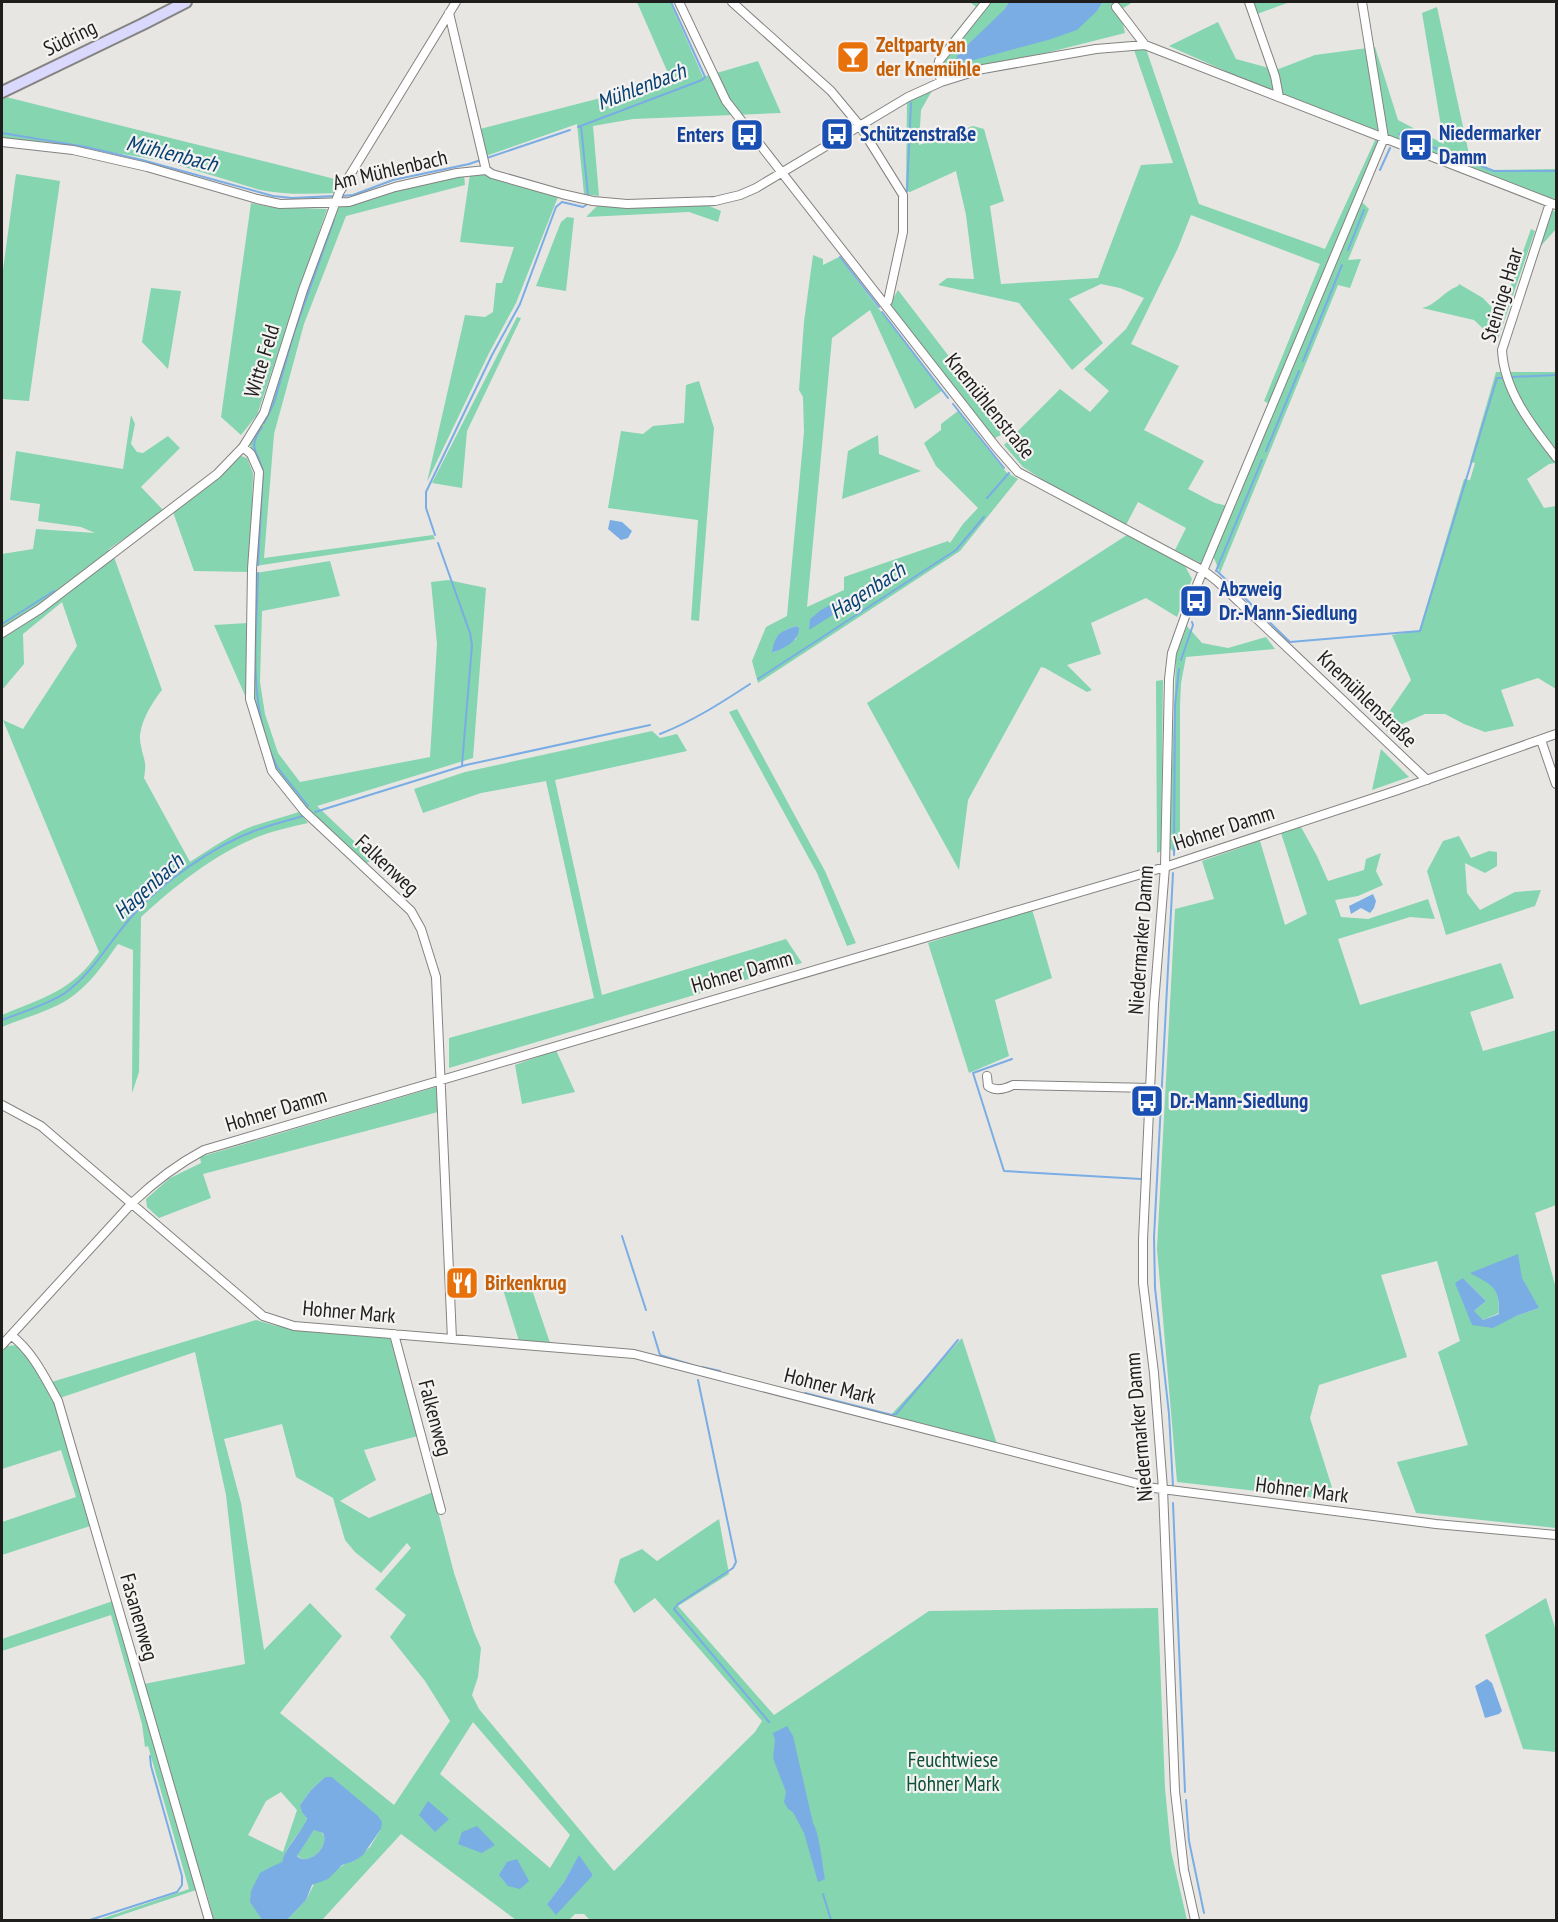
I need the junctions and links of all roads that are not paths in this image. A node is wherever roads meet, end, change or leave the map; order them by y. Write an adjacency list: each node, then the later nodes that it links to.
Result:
1 (186, 2): 12 (main road, Südring)
2 (456, 2): 9 (street, Witte Feld)
3 (679, 2): 18 (street, Knemühlenstraße)
4 (732, 2): 14 (street)
5 (986, 2): 11 (street)
6 (1249, 2): 13 (street)
7 (1362, 2): 15 (street)
8 (1116, 7): 10 (street)
9 (449, 13): 17 (street); 19 (street, Witte Feld)
10 (1145, 45): 11 (street); 13 (street)
11 (941, 82): 14 (street)
12 (2, 92)
13 (1279, 97): 15 (street)
14 (860, 126): 18 (street); 21 (street)
15 (1384, 138): 20 (street); 24 (street, Niedermarker Damm)
16 (2, 142): 19 (street, Am Mühlenbach)
17 (484, 163): 18 (street, Am Mühlenbach); 19 (street, Am Mühlenbach)
18 (783, 173): 21 (street, Knemühlenstraße)
19 (335, 204): 22 (street, Witte Feld)
20 (1553, 204): 23 (street, Steinige Haar)
21 (885, 303): 24 (street, Knemühlenstraße)
22 (243, 447): 25 (street, Witte Feld); 32 (street, Falkenweg)
23 (1557, 457)
24 (1204, 571): 28 (street, Knemühlenstraße); 30 (street, Niedermarker Damm)
25 (2, 633)
26 (1557, 734): 27 (street, Hohner Damm)
27 (1541, 740): 28 (street, Hohner Damm); 29 (street)
28 (1427, 780): 30 (street, Hohner Damm)
29 (1557, 784)
30 (1165, 867): 32 (street, Hohner Damm); 33 (street, Niedermarker Damm)
31 (987, 1076): 33 (street)
32 (441, 1079): 35 (street, Hohner Damm); 38 (street, Falkenweg)
33 (1152, 1088): 40 (street, Niedermarker Damm)
34 (2, 1105): 35 (street, Hohner Mark)
35 (132, 1203): 36 (street, Hohner Mark); 37 (street, Hohner Damm)
36 (394, 1334): 38 (street, Hohner Mark); 41 (street, Falkenweg)
37 (11, 1335): 39 (street, Hohner Damm); 43 (street, Fasanenweg)
38 (452, 1339): 40 (street, Hohner Mark)
39 (2, 1345)
40 (1163, 1489): 42 (street, Hohner Mark); 44 (street, Niedermarker Damm)
41 (441, 1510)
42 (1557, 1535)
43 (209, 1920)
44 (1195, 1920)

